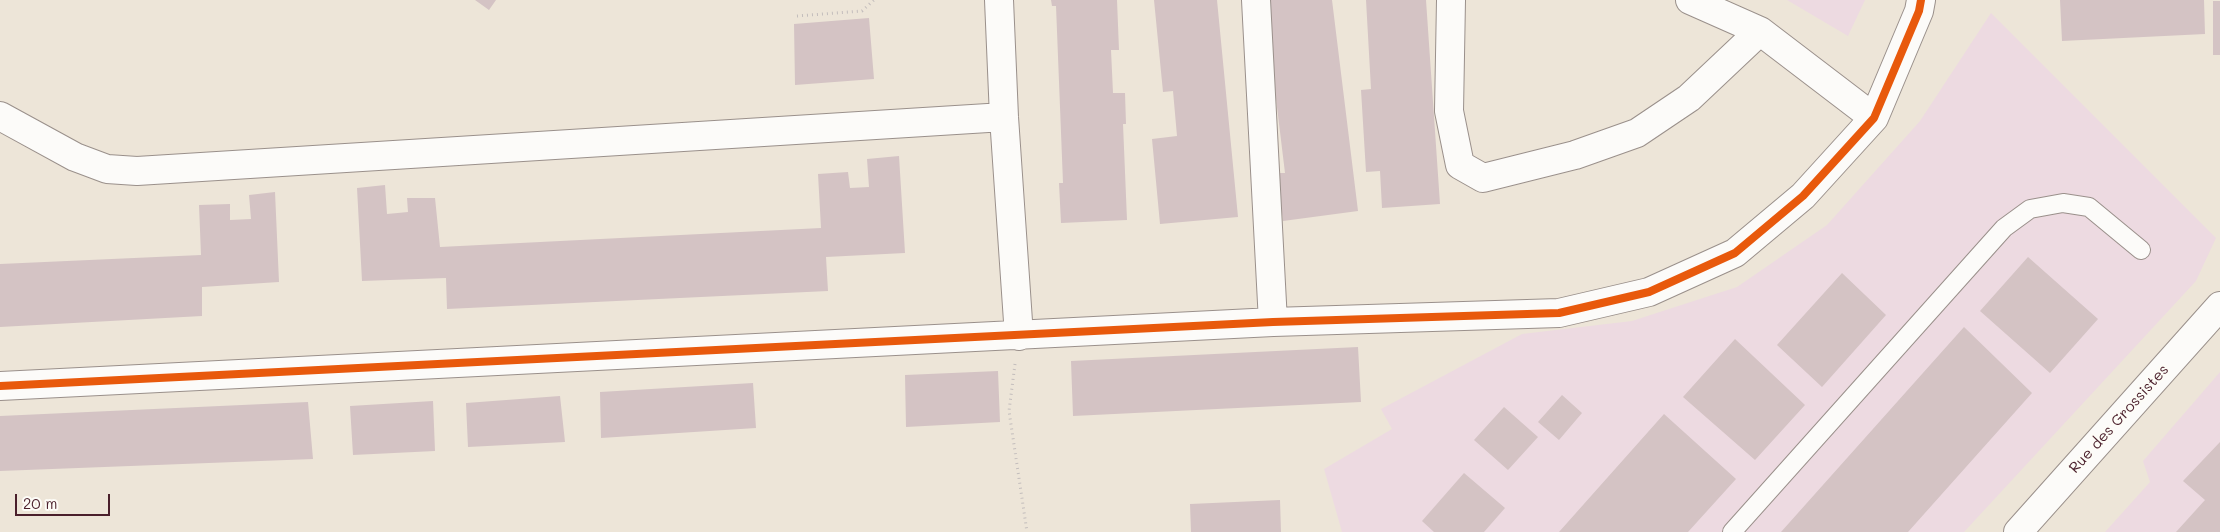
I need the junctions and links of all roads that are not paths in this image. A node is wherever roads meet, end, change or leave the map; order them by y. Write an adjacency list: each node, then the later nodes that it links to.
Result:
1 (999, 0): 8 (street)
2 (1256, 0): 12 (street)
3 (1451, 0): 6 (street)
4 (1690, 0): 6 (street)
5 (1921, 0): 9 (street)
6 (1760, 31): 9 (street)
7 (0, 116): 8 (street)
8 (1004, 118): 13 (street)
9 (1874, 118): 12 (street)
10 (2141, 250): 15 (lane)
11 (2220, 306): 16 (street, Rue des Grossistes)
12 (1273, 322): 13 (street)
13 (1019, 336): 14 (street)
14 (0, 386)
15 (1732, 532)
16 (2018, 532)

